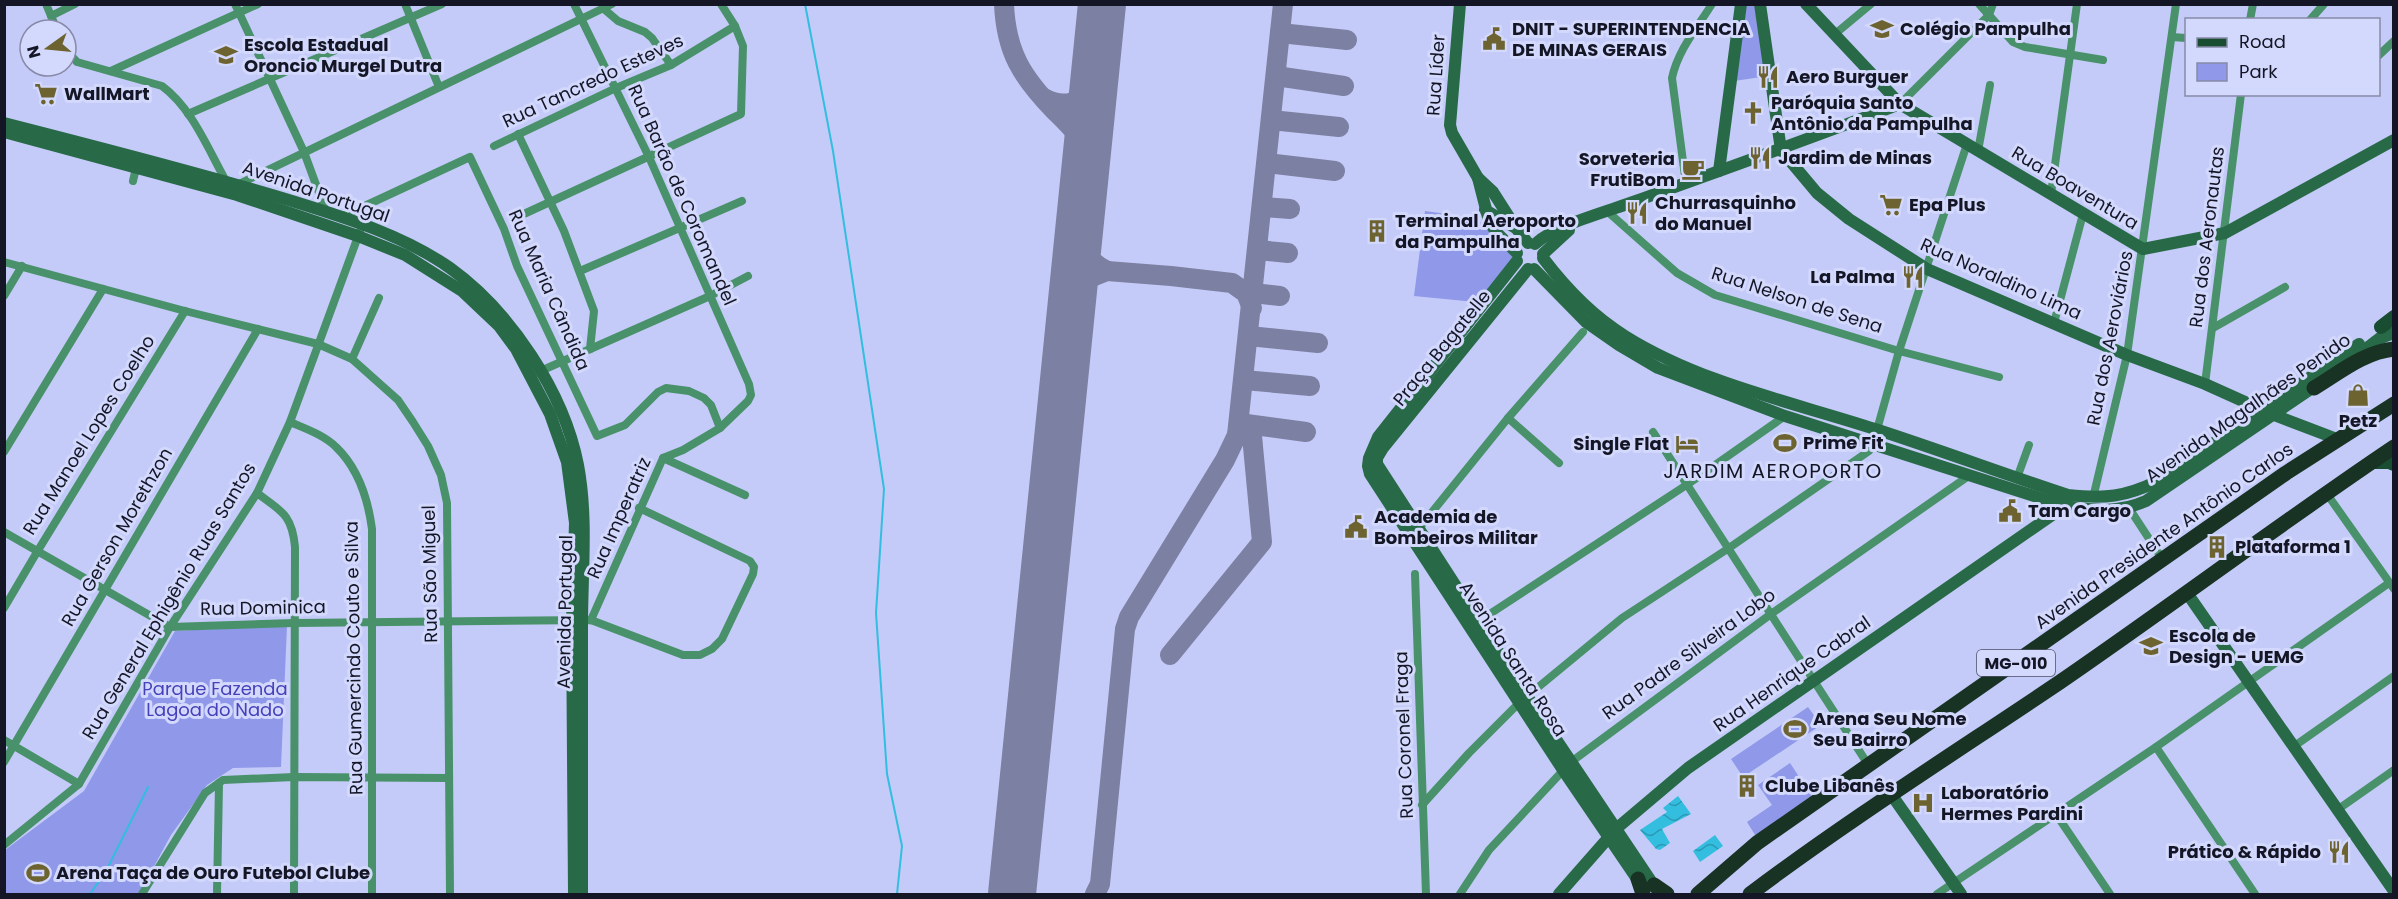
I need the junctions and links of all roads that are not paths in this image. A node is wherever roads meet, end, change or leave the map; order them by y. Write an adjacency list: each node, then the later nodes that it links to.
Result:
1 (46, 4): 22 (street)
2 (75, 4): 22 (street)
3 (258, 4): 20 (street)
4 (405, 4): 23 (street)
5 (442, 4): 23 (street)
6 (574, 4): 25 (street, Rua Barão de Coromandel)
7 (721, 4): 26 (street)
8 (1460, 4): 56 (street, Rua Líder)
9 (1713, 4): 59 (street)
10 (1741, 4): 55 (street)
11 (1760, 4): 50 (street)
12 (1806, 4): 27 (street, Rua Boaventura)
13 (1871, 4): 27 (street)
14 (1979, 4): 21 (street)
15 (1993, 4): 21 (street)
16 (2077, 4): 32 (street)
17 (2176, 4): 28 (street, Rua dos Aeroviários)
18 (2324, 4): 24 (street)
19 (608, 7): 25 (street); 35 (street)
20 (237, 9): 36 (street); 37 (street)
21 (1989, 15): 32 (street); 42 (street)
22 (51, 16)
23 (411, 18): 37 (street); 39 (street)
24 (2312, 18)
25 (581, 21): 39 (street); 40 (street, Rua Barão de Coromandel)
26 (735, 26): 35 (street, Rua Tancredo Esteves); 53 (street)
27 (1835, 34): 42 (street, Rua Boaventura)
28 (2172, 37): 29 (street); 74 (street, Rua dos Aeroviários)
29 (2185, 38)
30 (2394, 41): 31 (street)
31 (2380, 55)
32 (2070, 56): 33 (street); 61 (street)
33 (2103, 60)
34 (78, 62): 36 (street)
35 (671, 65): 40 (street, Rua Tancredo Esteves)
36 (111, 71): 43 (street)
37 (270, 79): 43 (street); 52 (street)
38 (1990, 85): 51 (street)
39 (439, 87): 52 (street)
40 (616, 88): 46 (street, Rua Tancredo Esteves); 53 (street, Rua Barão de Coromandel)
41 (2241, 96): 73 (street, Rua dos Aeronautas)
42 (1900, 104): 48 (street, Rua Boaventura); 50 (street)
43 (188, 114): 58 (street)
44 (4, 123): 58 (street, Avenida Portugal)
45 (4, 132): 54 (street, Avenida Portugal)
46 (518, 134): 49 (street, Rua Tancredo Esteves); 63 (street)
47 (2394, 140): 73 (street, Rua Boaventura)
48 (1967, 144): 51 (street, Rua Boaventura); 80 (street)
49 (494, 146)
50 (1781, 150): 55 (street); 80 (street, Rua Noraldino Lima)
51 (1978, 151): 61 (street, Rua Boaventura)
52 (304, 152): 60 (street); 65 (street)
53 (649, 157): 63 (street); 70 (street, Rua Barão de Coromandel)
54 (136, 168): 57 (street); 72 (street, Avenida Portugal)
55 (1719, 171): 59 (street)
56 (1478, 178): 64 (street, Rua Líder); 71 (street, Rua Líder)
57 (134, 181)
58 (226, 181): 60 (street, Avenida Portugal)
59 (1686, 183): 66 (street)
60 (238, 184): 65 (street, Avenida Portugal)
61 (2051, 194): 68 (street, Rua Boaventura)
62 (742, 201): 70 (street)
63 (549, 202): 67 (street); 81 (street)
64 (1485, 210): 71 (street, Rua Líder); 76 (street, Rua Líder)
65 (326, 212): 69 (street, Avenida Portugal)
66 (1608, 212): 75 (street); 97 (street, Rua Nelson de Sena)
67 (526, 213)
68 (2083, 214): 74 (street, Rua Boaventura); 90 (street)
69 (341, 217): 72 (street, Avenida Portugal); 100 (street, Rua Maria Cândida)
70 (681, 228): 81 (street); 86 (street, Rua Barão de Coromandel)
71 (1516, 228): 75 (street, Rua Líder)
72 (360, 230): 95 (street, Rua General Ephigênio Ruas Santos); 101 (street, Avenida Portugal)
73 (2224, 233): 74 (street, Rua Boaventura); 92 (street, Rua dos Aeronautas)
74 (2144, 249): 98 (street, Rua dos Aeroviários)
75 (1537, 250): 76 (street, Praça Bagatelle); 79 (street, Praça Bagatelle); 112 (street, Avenida Magalhães Penido)
76 (1517, 257): 79 (street, Rua Líder); 115 (street, Praça Bagatelle)
77 (4, 262): 78 (street, Rua São Miguel)
78 (22, 266): 84 (street, Rua São Miguel); 85 (street)
79 (1531, 269): 108 (street, Avenida Magalhães Penido); 115 (street, Praça Bagatelle)
80 (1927, 269): 90 (street, Rua Noraldino Lima); 97 (street)
81 (580, 271): 96 (street)
82 (748, 276): 86 (street)
83 (2286, 287): 92 (street)
84 (103, 289): 88 (street, Rua São Miguel); 119 (street)
85 (4, 296)
86 (710, 296): 96 (street); 105 (street, Rua Barão de Coromandel)
87 (380, 298): 99 (street)
88 (185, 311): 91 (street, Rua São Miguel); 137 (street, Rua Manoel Lopes Coelho)
89 (2394, 317): 94 (main road)
90 (2054, 323): 98 (street, Rua Noraldino Lima)
91 (254, 326): 95 (street, Rua São Miguel); 141 (street, Rua Gerson Morethzon)
92 (2213, 328): 103 (street, Rua dos Aeronautas)
93 (1583, 332): 109 (street)
94 (2391, 333): 104 (highway); 107 (street, Avenida Magalhães Penido)
95 (318, 344): 99 (street, Rua São Miguel); 110 (street, Rua General Ephigênio Ruas Santos)
96 (590, 349): 100 (street)
97 (1899, 351): 102 (street, Rua Nelson de Sena); 112 (street)
98 (2127, 355): 103 (street, Rua Noraldino Lima); 130 (street, Rua dos Aeroviários)
99 (352, 359): 147 (street, Rua São Miguel)
100 (561, 362): 101 (street); 111 (street, Rua Maria Cândida)
101 (535, 373): 145 (street, Avenida Portugal)
102 (1999, 377)
103 (2205, 384): 107 (street, Rua Noraldino Lima)
104 (2314, 388): 107 (street, Avenida Magalhães Penido)
105 (748, 401): 111 (street, Rua Imperatriz)
106 (2394, 404): 114 (highway, Avenida Presidente Antônio Carlos / MG-010)
107 (2269, 413): 114 (street, Rua Noraldino Lima); 130 (street, Avenida Magalhães Penido); 133 (street, Avenida Magalhães Penido)
108 (1785, 416): 116 (street, Avenida Magalhães Penido); 126 (street)
109 (1508, 418): 122 (street); 135 (street)
110 (290, 422): 127 (street, Rua General Ephigênio Ruas Santos); 149 (street, Rua Gumercindo Couto e Silva)
111 (720, 428): 120 (street, Rua Imperatriz)
112 (1876, 429): 116 (street); 125 (street, Avenida Magalhães Penido)
113 (1653, 432): 126 (street)
114 (2337, 439): 138 (highway, Avenida Presidente Antônio Carlos / MG-010)
115 (1381, 442): 135 (street, Avenida Santa Rosa)
116 (1874, 444): 124 (street, Avenida Magalhães Penido); 136 (street)
117 (2029, 445): 125 (street)
118 (2394, 447): 121 (highway, MG-010)
119 (4, 452)
120 (663, 458): 129 (street); 132 (street, Rua Imperatriz)
121 (2372, 462): 123 (main road); 128 (highway, MG-010)
122 (1559, 463)
123 (2394, 464)
124 (1970, 475): 131 (street, Avenida Magalhães Penido); 144 (street, Rua Padre Silveira Lobo)
125 (2017, 478): 130 (street, Avenida Magalhães Penido)
126 (1688, 484): 136 (street); 146 (street)
127 (257, 493): 148 (street); 150 (street, Rua General Ephigênio Ruas Santos)
128 (2327, 494): 140 (street); 142 (highway, MG-010)
129 (745, 495)
130 (2093, 498)
131 (2065, 506): 133 (street, Avenida Magalhães Penido); 152 (street, Rua Henrique Cabral)
132 (639, 508): 145 (street, Rua Imperatriz); 145 (street)
133 (2129, 508): 138 (street)
134 (4, 532): 137 (street)
135 (1415, 532): 146 (street, Avenida Santa Rosa); 154 (street, Avenida Santa Rosa)
136 (1729, 548): 144 (street); 154 (street)
137 (37, 552): 141 (street); 143 (street, Rua Manoel Lopes Coelho)
138 (2163, 560): 161 (highway, Avenida Presidente Antônio Carlos / MG-010)
139 (1415, 574): 169 (street, Rua Coronel Fraga)
140 (2391, 586): 153 (street)
141 (105, 591): 150 (street); 156 (street, Rua Gerson Morethzon)
142 (2187, 593): 153 (street); 168 (highway, MG-010)
143 (4, 608)
144 (1771, 614): 152 (street); 160 (street, Rua Padre Silveira Lobo)
145 (582, 621): 147 (street, Rua Dominica); 185 (street, Avenida Portugal); 186 (street, Avenida Portugal)
146 (1479, 621): 154 (street, Avenida Santa Rosa)
147 (447, 622): 149 (street, Rua Dominica); 165 (street, Rua São Miguel)
148 (294, 623): 149 (street, Rua Dominica); 150 (street, Rua Dominica); 163 (street)
149 (372, 623): 164 (street, Rua Gumercindo Couto e Silva)
150 (170, 627): 167 (street, Rua General Ephigênio Ruas Santos)
151 (2394, 676): 158 (street)
152 (1815, 681): 161 (street); 172 (street, Rua Henrique Cabral)
153 (2248, 681): 157 (street); 158 (street)
154 (1523, 700): 160 (street, Avenida Santa Rosa); 169 (street)
155 (4, 740): 156 (street)
156 (14, 745): 159 (street, Rua Gerson Morethzon); 167 (street)
157 (2156, 747): 171 (street); 195 (street)
158 (2294, 747): 170 (street)
159 (4, 762)
160 (1567, 766): 172 (street, Avenida Santa Rosa); 188 (street, Rua Padre Silveira Lobo)
161 (1869, 766): 180 (highway, Avenida Presidente Antônio Carlos / MG-010)
162 (2394, 770): 170 (street)
163 (294, 777): 164 (street); 166 (street); 182 (street)
164 (372, 778): 165 (street); 183 (street, Rua Gumercindo Couto e Silva)
165 (448, 778): 184 (street, Rua São Miguel)
166 (219, 783): 179 (street); 181 (street)
167 (79, 784): 173 (street, Rua General Ephigênio Ruas Santos)
168 (1891, 794): 176 (street); 191 (highway, MG-010)
169 (1422, 805): 187 (street, Rua Coronel Fraga)
170 (2337, 810): 174 (street)
171 (2056, 814): 176 (street); 194 (street)
172 (1613, 833): 175 (street, Avenida Santa Rosa); 178 (street, Avenida Santa Rosa); 189 (street, Rua Henrique Cabral)
173 (4, 846)
174 (2389, 874): 177 (street)
175 (1638, 879): 178 (highway)
176 (1954, 883): 192 (street); 193 (street)
177 (2394, 891)
178 (1651, 892): 190 (highway)
179 (142, 893)
180 (1697, 893)
181 (217, 894)
182 (294, 894)
183 (372, 894)
184 (450, 894)
185 (574, 894)
186 (582, 894)
187 (1426, 894)
188 (1460, 894)
189 (1559, 894)
190 (1667, 894)
191 (1750, 894)
192 (1937, 894)
193 (1961, 894)
194 (2110, 894)
195 (2255, 894)

